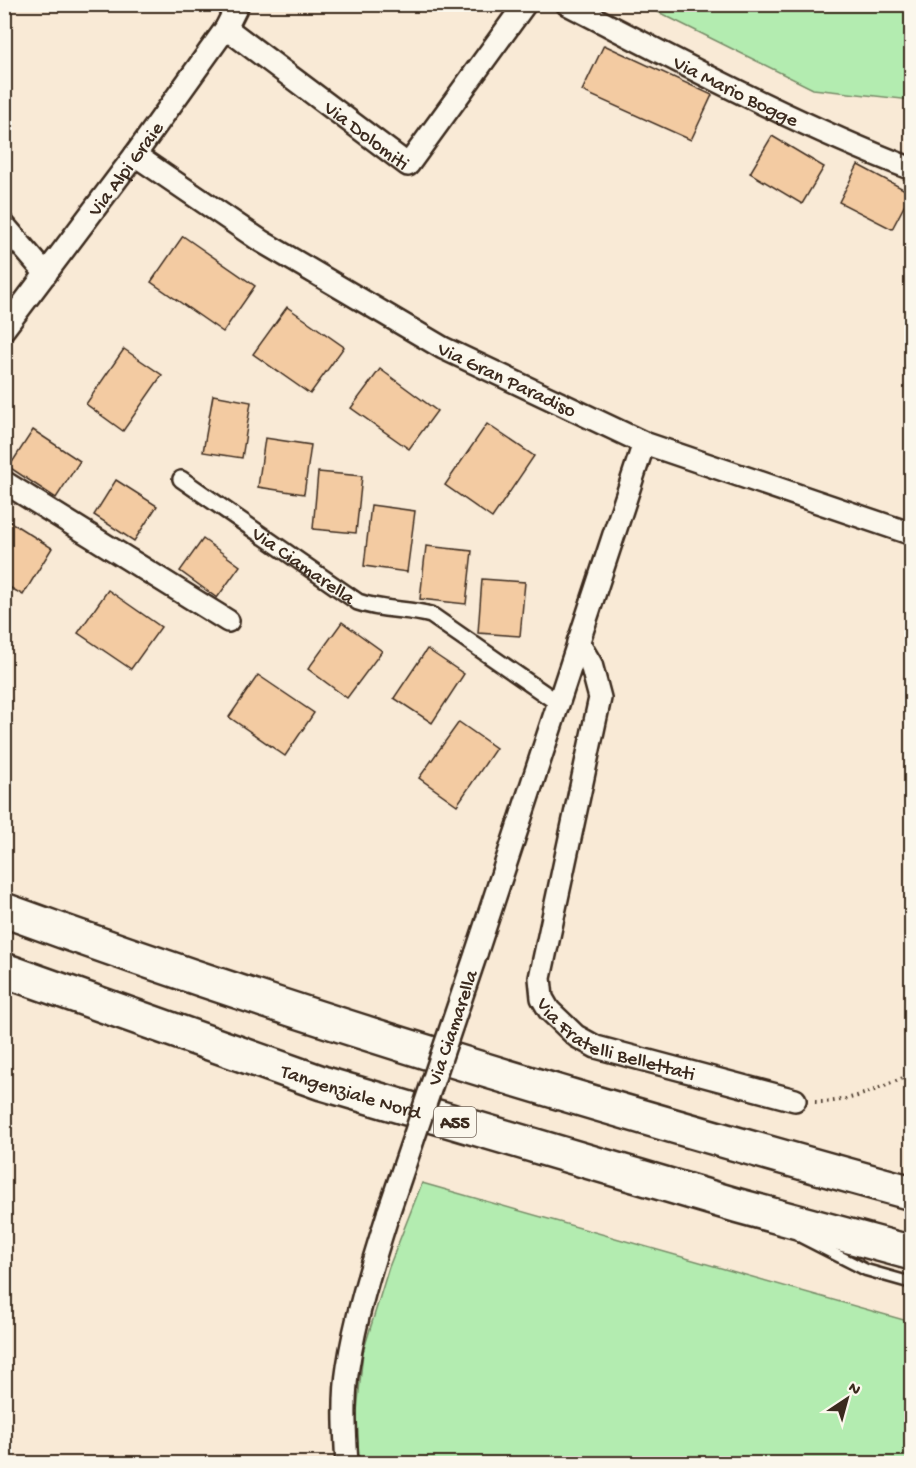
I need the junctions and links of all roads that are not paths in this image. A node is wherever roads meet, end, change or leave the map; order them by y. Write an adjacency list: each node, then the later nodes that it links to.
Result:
1 (238, 4): 4 (street, Via Alpi Graie)
2 (525, 4): 4 (street, Via Dolomiti)
3 (567, 4): 6 (street, Via Mario Bogge)
4 (226, 28): 5 (street, Via Alpi Graie)
5 (135, 155): 8 (street, Via Alpi Graie); 10 (street, Via Gran Paradiso)
6 (912, 169)
7 (4, 225): 8 (street)
8 (46, 274): 9 (street, Via Alpi Graie)
9 (4, 329)
10 (644, 443): 13 (street, Via Gran Paradiso); 15 (street, Via Ciamarella)
11 (181, 479): 16 (street, Via Ciamarella)
12 (4, 482): 14 (street)
13 (912, 534)
14 (228, 621)
15 (579, 642): 16 (street, Via Ciamarella); 19 (street, Via Fratelli Bellettati)
16 (558, 703): 24 (street, Via Ciamarella, bridge)
17 (4, 910): 20 (highway)
18 (4, 970): 21 (highway, Tangenziale Nord / A55)
19 (795, 1100)
20 (912, 1193)
21 (739, 1206): 22 (highway, Tangenziale Nord / A55); 23 (lane)
22 (912, 1253)
23 (912, 1283)
24 (347, 1464)

